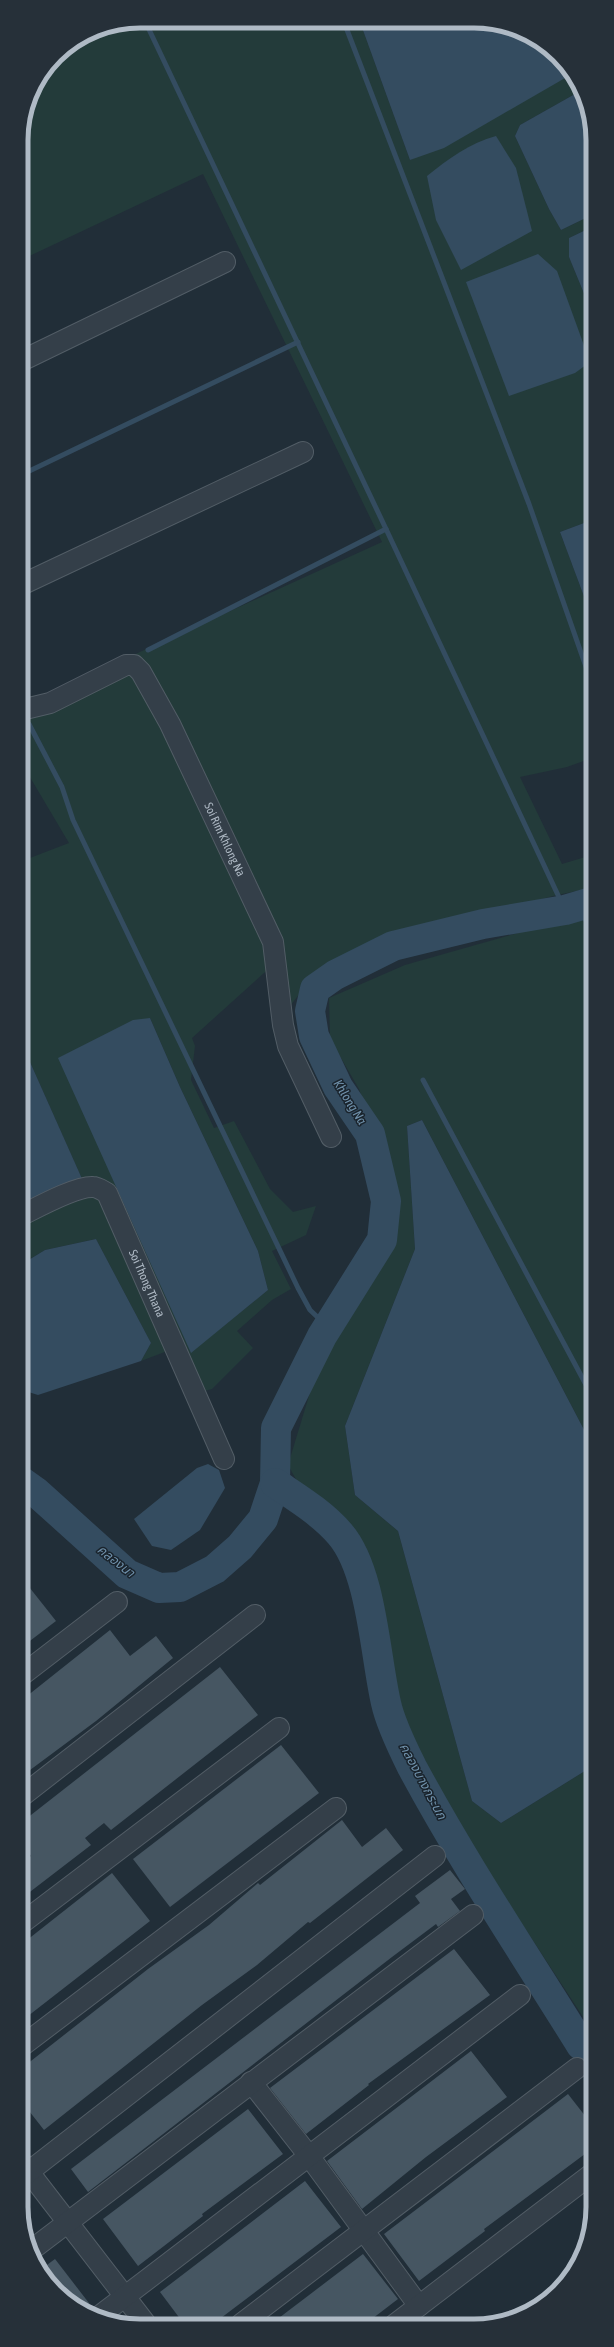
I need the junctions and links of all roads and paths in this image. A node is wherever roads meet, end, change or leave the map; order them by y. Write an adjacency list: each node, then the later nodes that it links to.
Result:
1 (225, 262): 2 (street)
2 (28, 358)
3 (303, 452): 4 (street)
4 (28, 582)
5 (28, 708): 6 (street, Soi Rim Khlong Na)
6 (331, 1137)
7 (28, 1212): 8 (street, Soi Thong Thana)
8 (224, 1459)
9 (117, 1602): 11 (street)
10 (255, 1614): 13 (street)
11 (28, 1670)
12 (279, 1728): 17 (street)
13 (28, 1791)
14 (336, 1808): 19 (street)
15 (435, 1856): 23 (street)
16 (473, 1914): 21 (street)
17 (28, 1918)
18 (520, 1995): 22 (street)
19 (28, 2041)
20 (577, 2068): 27 (street)
21 (251, 2082): 22 (street); 26 (street)
22 (309, 2156): 27 (street); 29 (street)
23 (28, 2169)
24 (28, 2175): 26 (street)
25 (586, 2178): 30 (street)
26 (67, 2222): 28 (street); 29 (street)
27 (364, 2230): 30 (street); 33 (street)
28 (36, 2247)
29 (125, 2296): 31 (street); 32 (street)
30 (419, 2306): 34 (street)
31 (103, 2313)
32 (142, 2319)
33 (248, 2319)
34 (402, 2319)

